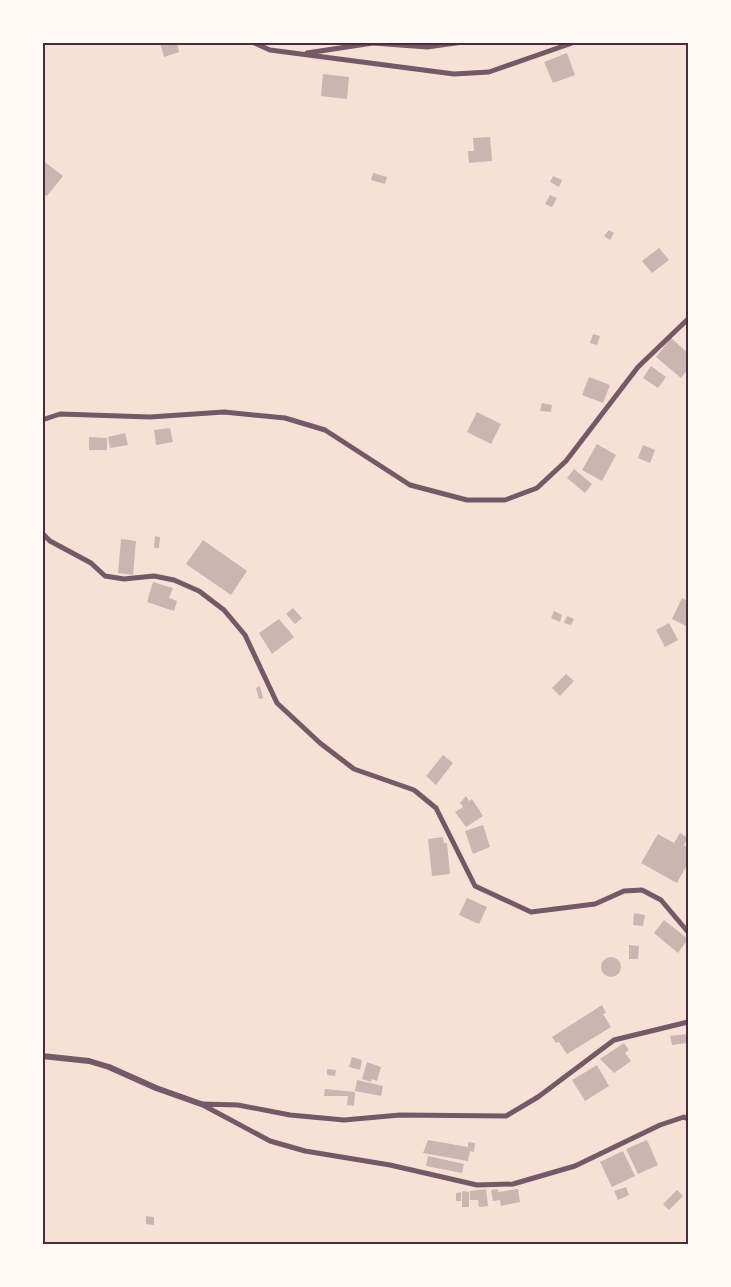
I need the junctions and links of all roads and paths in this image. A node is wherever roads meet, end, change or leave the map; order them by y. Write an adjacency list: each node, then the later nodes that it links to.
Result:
1 (252, 42): 4 (street)
2 (463, 42): 4 (street)
3 (575, 42): 4 (street)
4 (302, 54)
5 (688, 319): 6 (street)
6 (42, 420)
7 (42, 533): 8 (street)
8 (688, 932)
9 (688, 1022): 11 (street)
10 (42, 1056): 11 (street)
11 (201, 1104): 12 (street)
12 (688, 1118)

